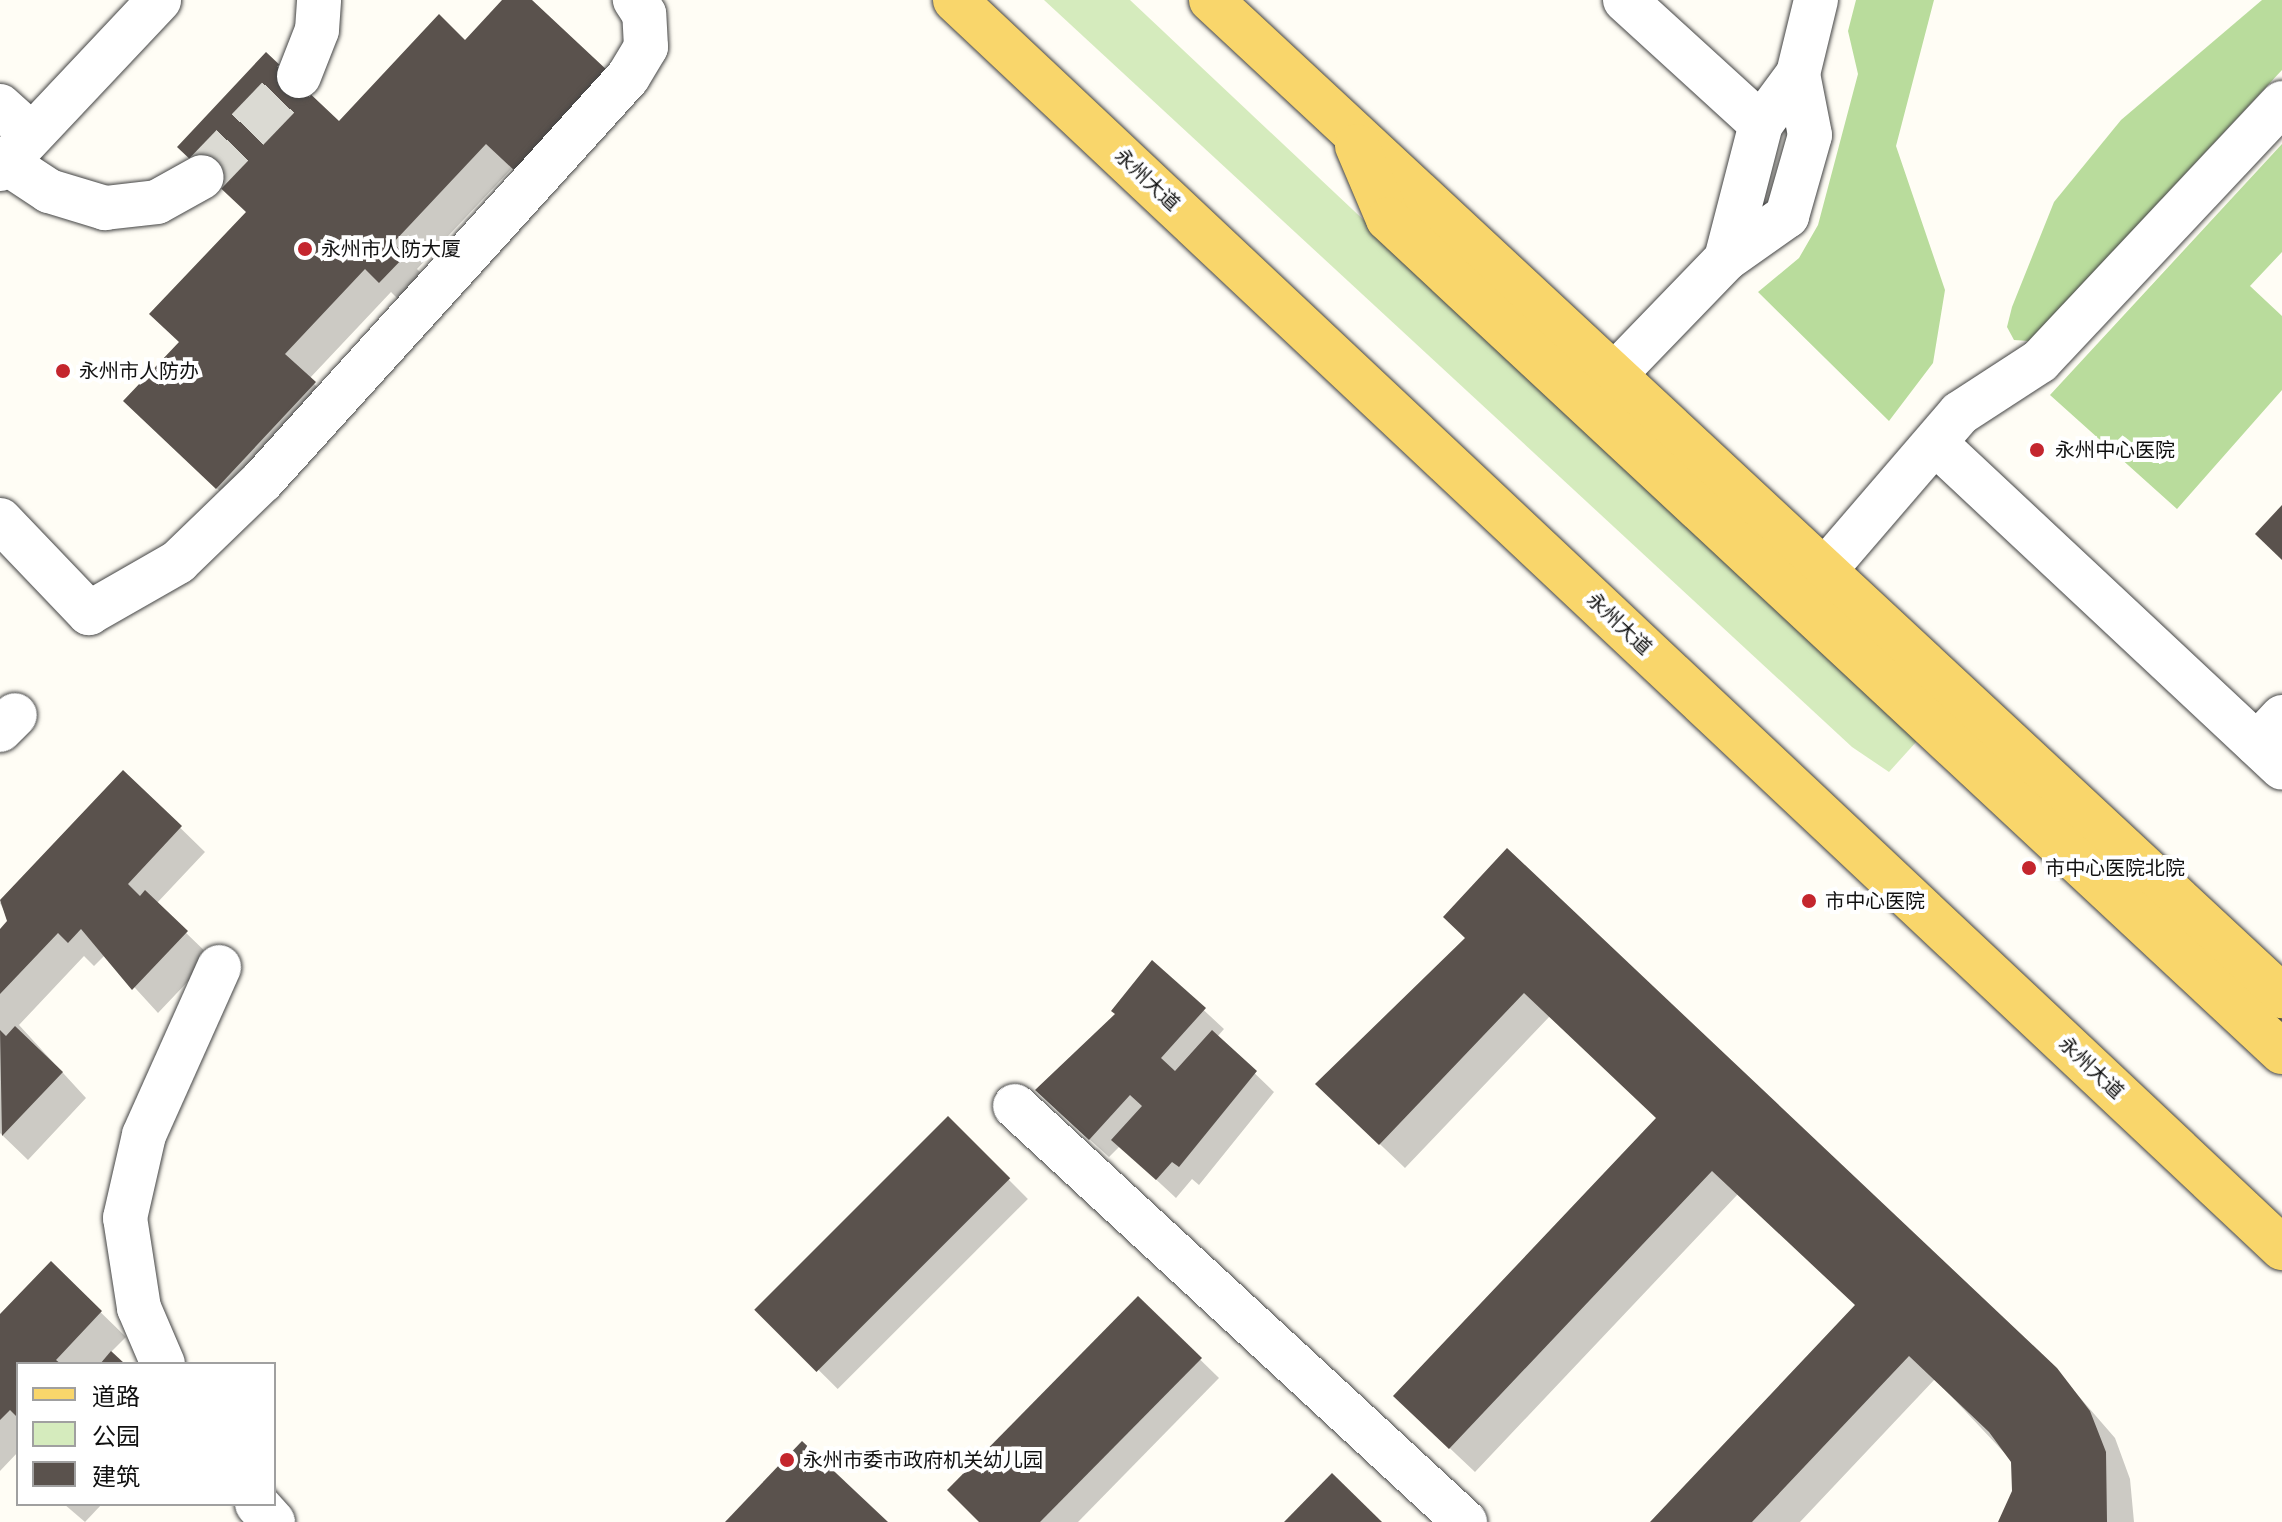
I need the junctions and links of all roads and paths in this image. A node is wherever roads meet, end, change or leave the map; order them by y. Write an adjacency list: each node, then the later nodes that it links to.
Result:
1 (159, 0): 13 (lane)
2 (319, 0): 9 (lane)
3 (635, 0): 18 (lane)
4 (955, 0): 25 (main road, 永州大道)
5 (1211, 0): 12 (main road)
6 (1625, 0): 11 (lane)
7 (1816, 0): 8 (lane)
8 (1798, 74): 11 (lane); 15 (lane)
9 (299, 76)
10 (2282, 103): 17 (lane)
11 (1761, 124): 15 (lane)
12 (1349, 129): 16 (main road); 23 (main road)
13 (9, 142): 14 (lane)
14 (202, 177)
15 (1726, 259): 16 (lane)
16 (1614, 375): 19 (main road)
17 (1935, 443): 19 (lane); 20 (lane)
18 (0, 520)
19 (1824, 571): 22 (main road)
20 (2274, 743)
21 (219, 967): 26 (lane)
22 (2282, 996)
23 (2282, 1052)
24 (1015, 1106): 29 (lane)
25 (2282, 1248)
26 (162, 1362)
27 (259, 1506): 28 (lane)
28 (273, 1522)
29 (1465, 1522)

